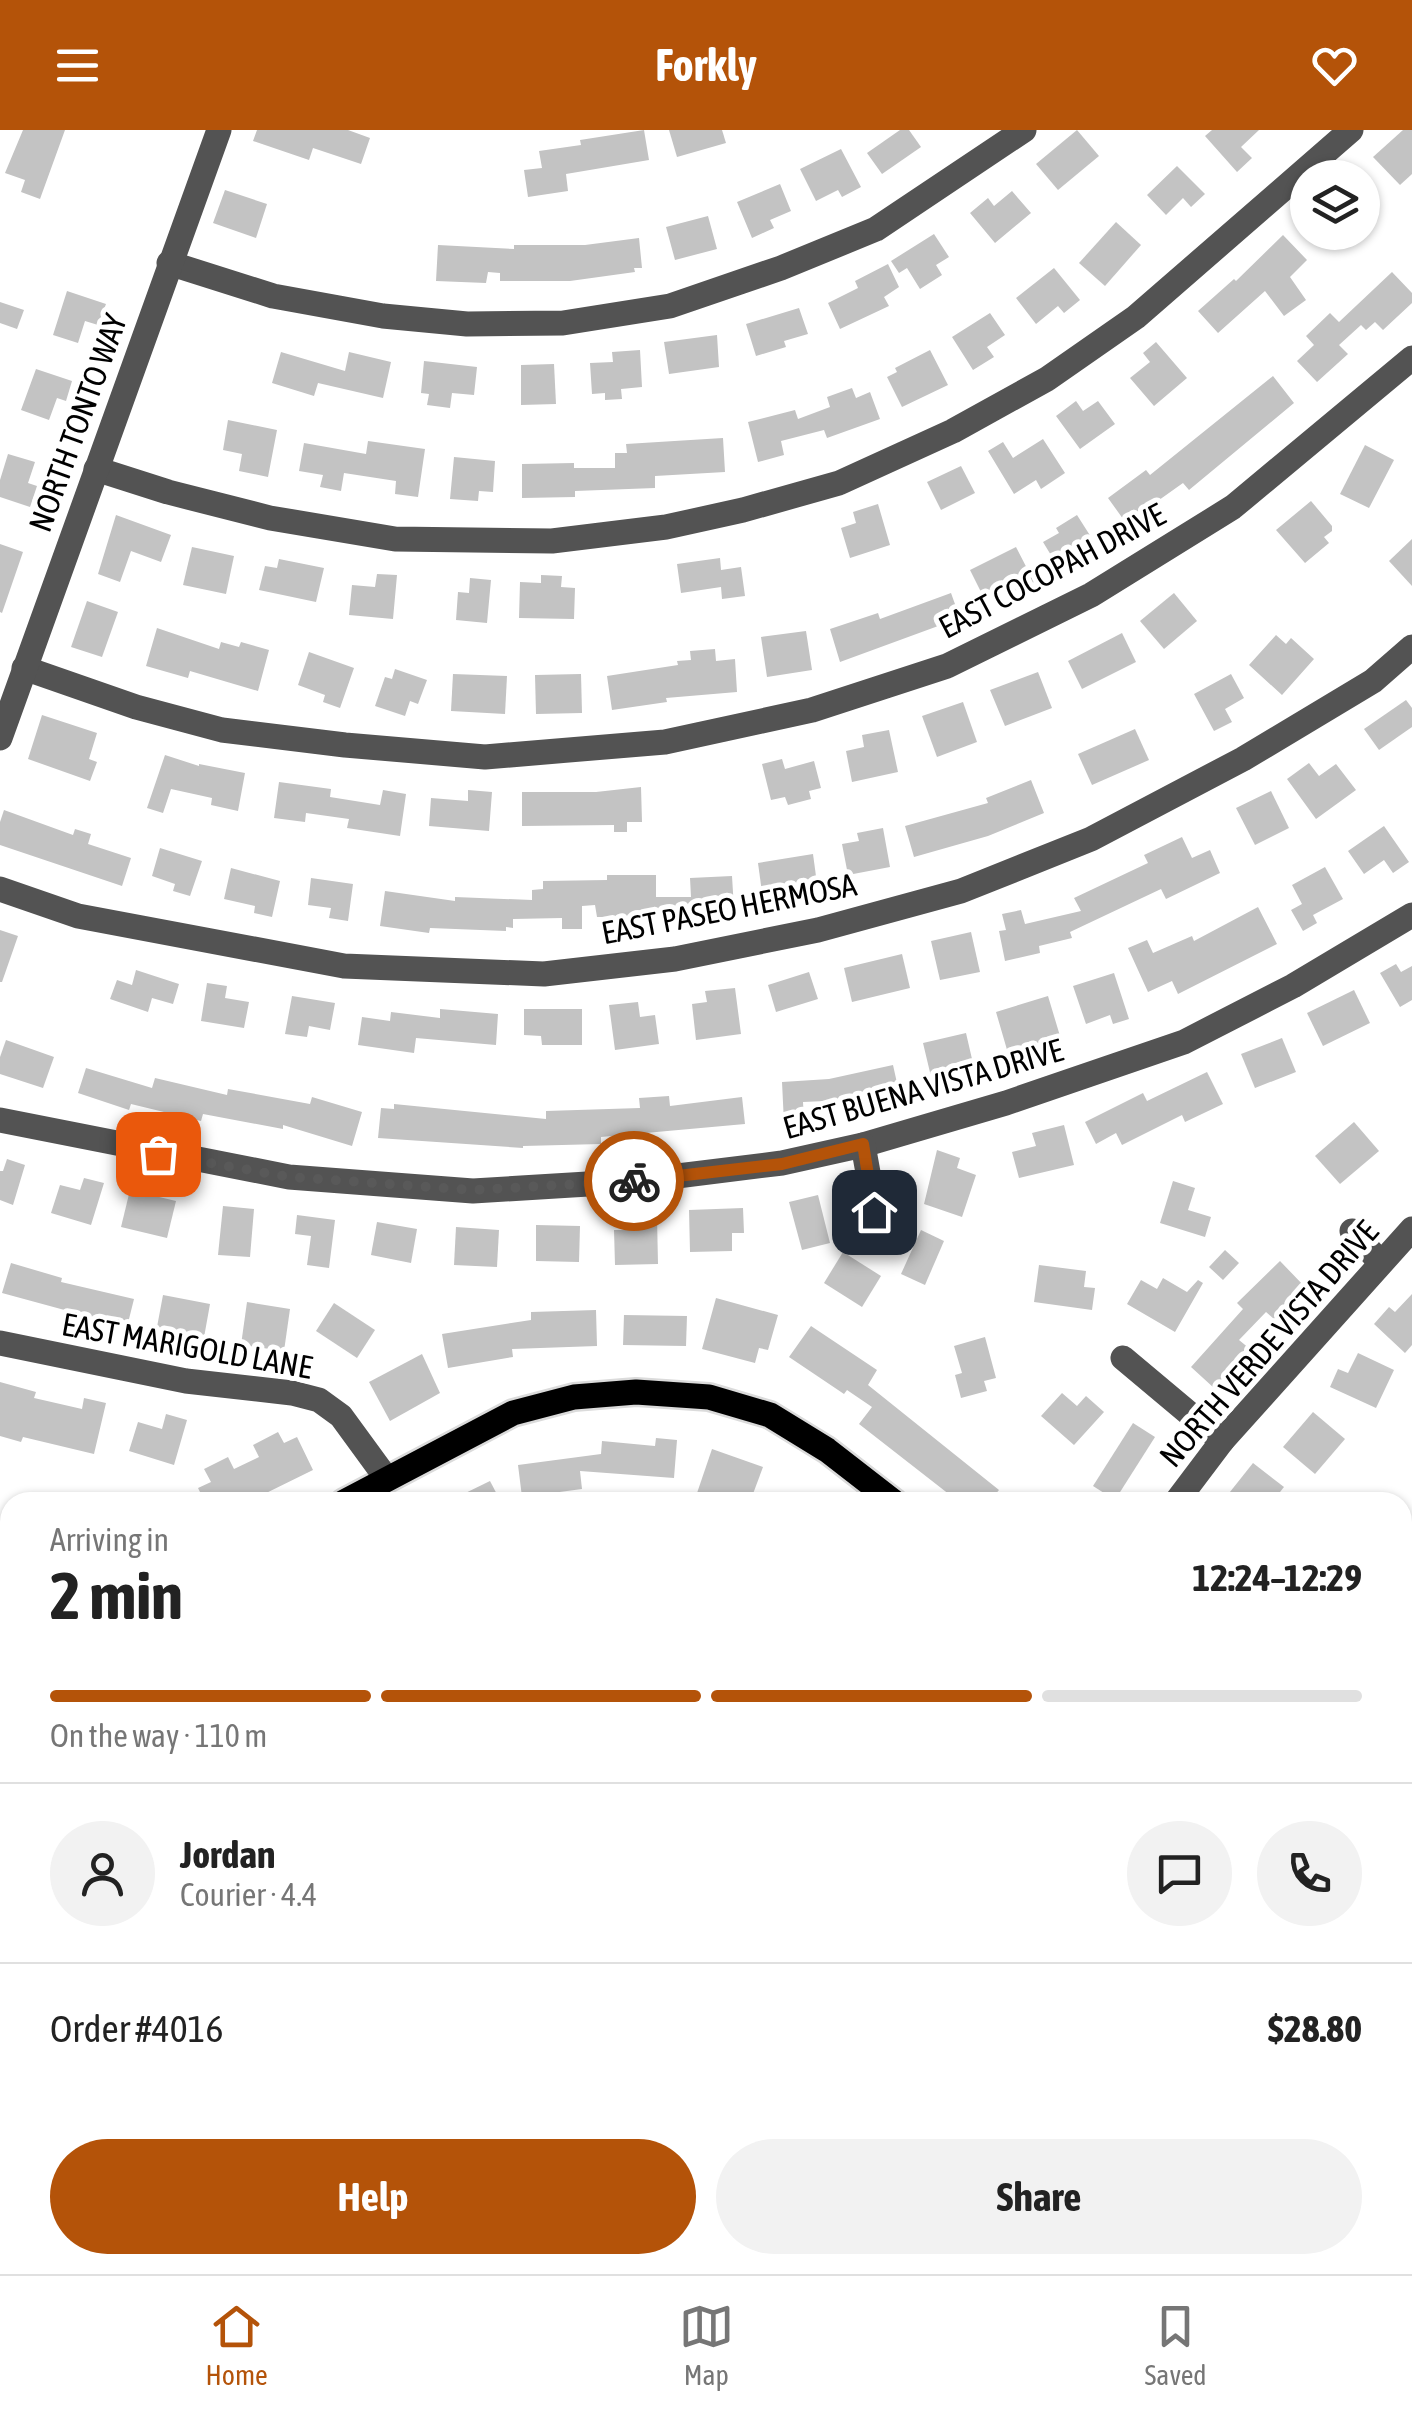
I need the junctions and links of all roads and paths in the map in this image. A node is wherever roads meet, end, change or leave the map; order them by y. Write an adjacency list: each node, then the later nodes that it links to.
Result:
1 (219, 130): 4 (street, NORTH TONTO WAY)
2 (1024, 130): 4 (street)
3 (1351, 130): 6 (street)
4 (170, 263): 6 (street, NORTH TONTO WAY)
5 (1412, 358): 8 (street, EAST COCOPAH DRIVE)
6 (96, 469): 8 (street, NORTH TONTO WAY)
7 (1412, 647): 10 (street, EAST PASEO HERMOSA)
8 (24, 668): 9 (street, NORTH TONTO WAY)
9 (0, 738)
10 (0, 888)
11 (1412, 915): 13 (street, EAST BUENA VISTA DRIVE)
12 (0, 1120): 13 (street, EAST BUENA VISTA DRIVE)
13 (863, 1144): 14 (street)
14 (874, 1212)
15 (1412, 1229): 17 (street, NORTH VERDE VISTA DRIVE)
16 (1352, 1231): 17 (street)
17 (1380, 1262): 20 (street, NORTH VERDE VISTA DRIVE)
18 (0, 1343): 21 (street, EAST MARIGOLD LANE)
19 (1123, 1358): 20 (street)
20 (1222, 1441): 24 (street, NORTH VERDE VISTA DRIVE)
21 (387, 1480): 22 (main road); 23 (main road)
22 (364, 1492)
23 (881, 1492)
24 (1184, 1492)

